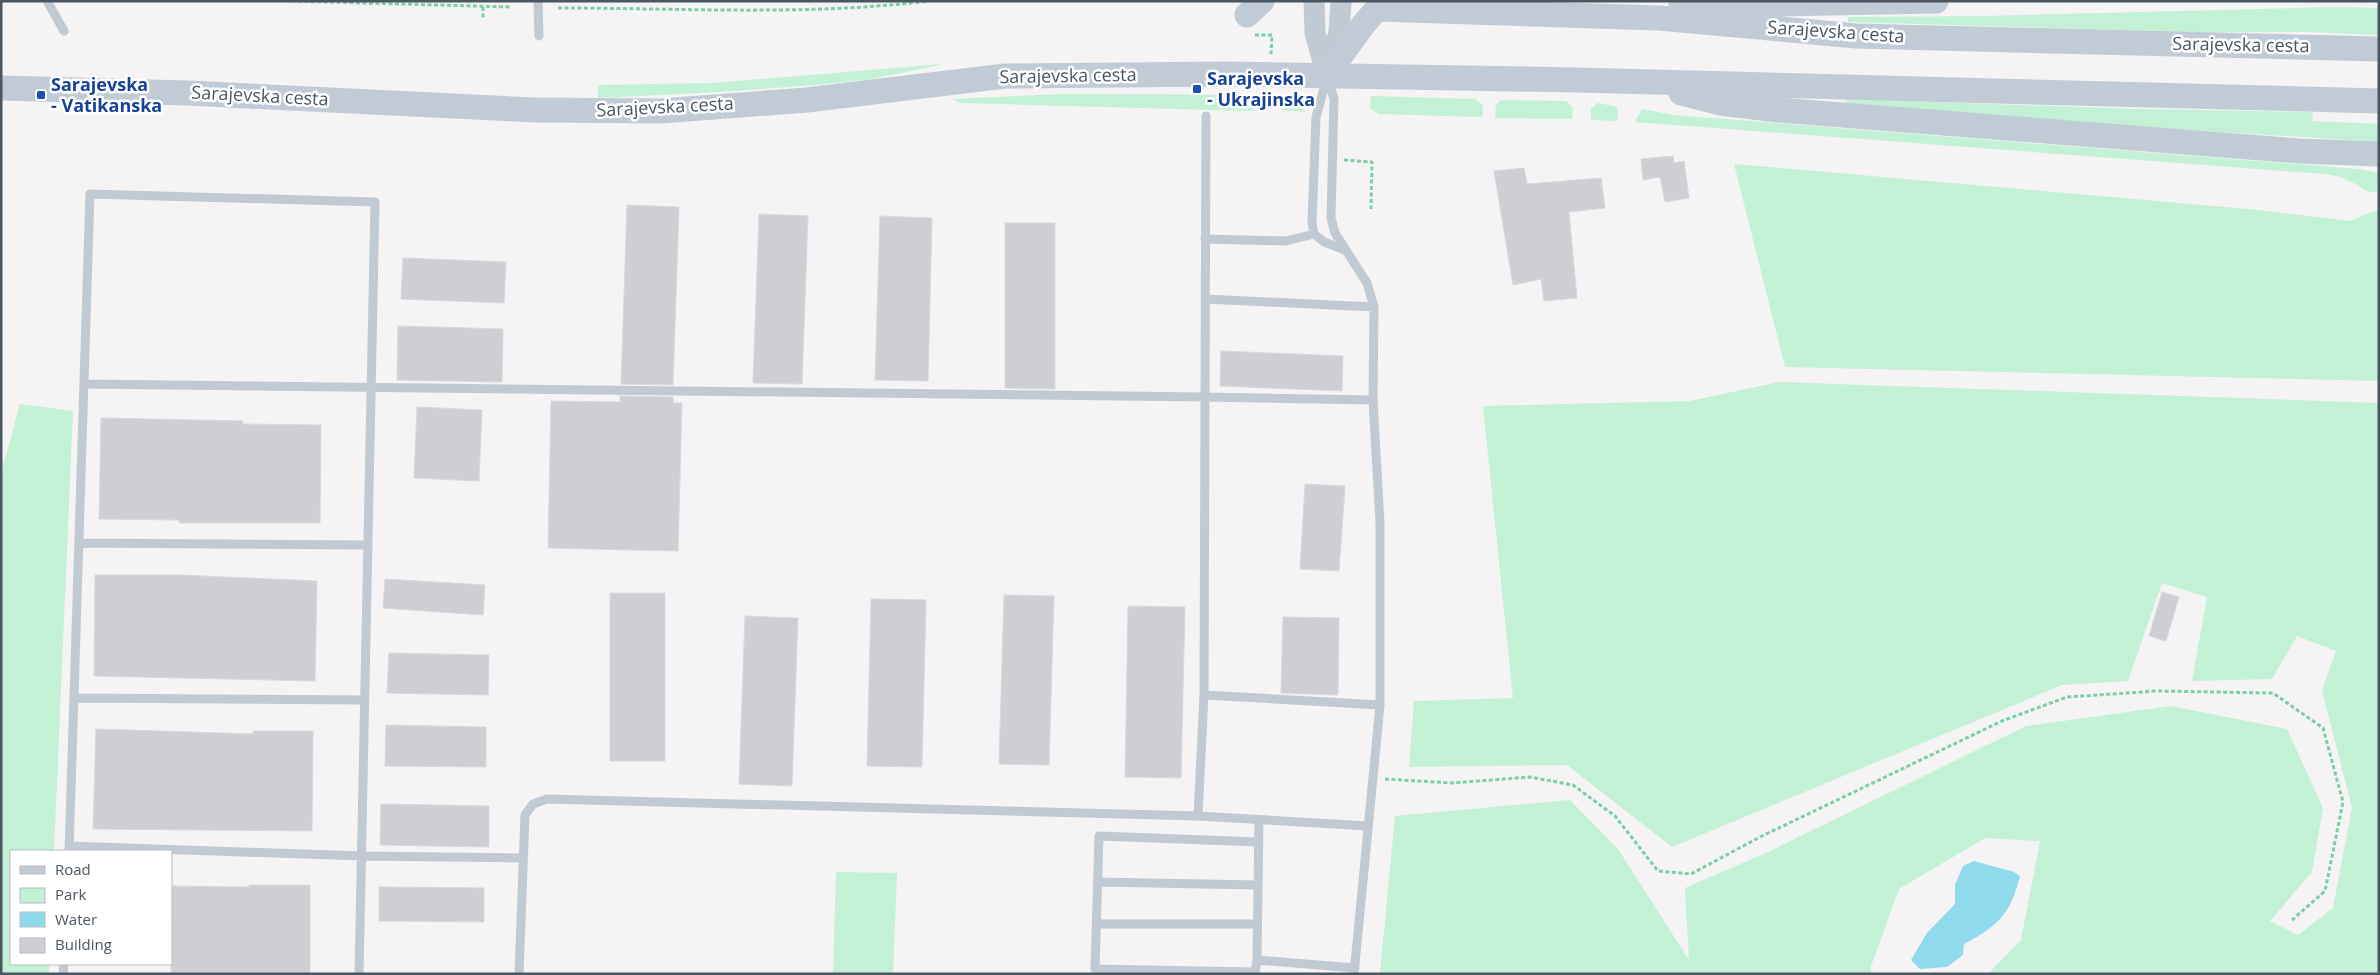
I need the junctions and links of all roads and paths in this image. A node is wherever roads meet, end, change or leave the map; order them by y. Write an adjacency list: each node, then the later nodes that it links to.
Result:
1 (47, 1): 19 (lane)
2 (291, 1): 12 (path)
3 (538, 1): 20 (lane)
4 (930, 1): 15 (path)
5 (1314, 1): 22 (street)
6 (1341, 1): 22 (street)
7 (1466, 1): 16 (main road)
8 (1936, 1): 11 (main road)
9 (1673, 2): 10 (main road); 17 (main road)
10 (1769, 2): 11 (main road)
11 (1827, 2)
12 (406, 3): 13 (path)
13 (483, 7): 14 (path); 18 (path)
14 (512, 7)
15 (558, 8)
16 (1490, 12): 17 (main road, Sarajevska cesta); 22 (main road, Sarajevska cesta)
17 (1612, 16): 21 (main road, Sarajevska cesta)
18 (483, 18)
19 (64, 31)
20 (539, 36)
21 (2379, 49)
22 (1327, 75): 23 (main road, Sarajevska cesta); 24 (main road, Sarajevska cesta); 30 (lane); 32 (lane)
23 (1661, 83): 25 (main road, Sarajevska cesta); 27 (main road)
24 (1, 88)
25 (2379, 101)
26 (1206, 116): 31 (lane)
27 (2379, 154)
28 (1341, 160): 29 (path)
29 (1371, 209)
30 (1314, 234): 31 (lane); 32 (lane)
31 (1206, 239): 33 (lane)
32 (1344, 250): 34 (lane)
33 (1205, 299): 34 (lane); 37 (lane)
34 (1374, 307): 38 (lane)
35 (84, 384): 36 (lane); 36 (lane); 39 (lane)
36 (370, 388): 37 (lane); 40 (lane)
37 (1205, 398): 38 (lane); 41 (lane)
38 (1373, 400): 44 (lane)
39 (80, 543): 40 (lane); 42 (lane)
40 (367, 545): 43 (lane)
41 (1204, 695): 44 (lane); 46 (lane)
42 (75, 698): 43 (lane); 50 (lane)
43 (364, 700): 53 (lane)
44 (1380, 705): 45 (lane)
45 (1372, 778): 48 (lane); 57 (path)
46 (1198, 816): 47 (lane); 54 (lane)
47 (1259, 820): 48 (lane); 49 (lane)
48 (1368, 826): 61 (lane)
49 (1259, 842): 55 (lane); 56 (lane)
50 (70, 849): 51 (lane)
51 (112, 850)
52 (172, 851): 53 (lane)
53 (361, 856): 54 (lane); 62 (lane)
54 (522, 858): 63 (lane)
55 (1097, 882): 56 (lane); 58 (lane)
56 (1258, 884): 59 (lane)
57 (2291, 921)
58 (1096, 924): 59 (lane); 60 (lane)
59 (1257, 924): 60 (lane)
60 (1257, 960): 61 (lane)
61 (1355, 971)
62 (359, 974)
63 (519, 974)

